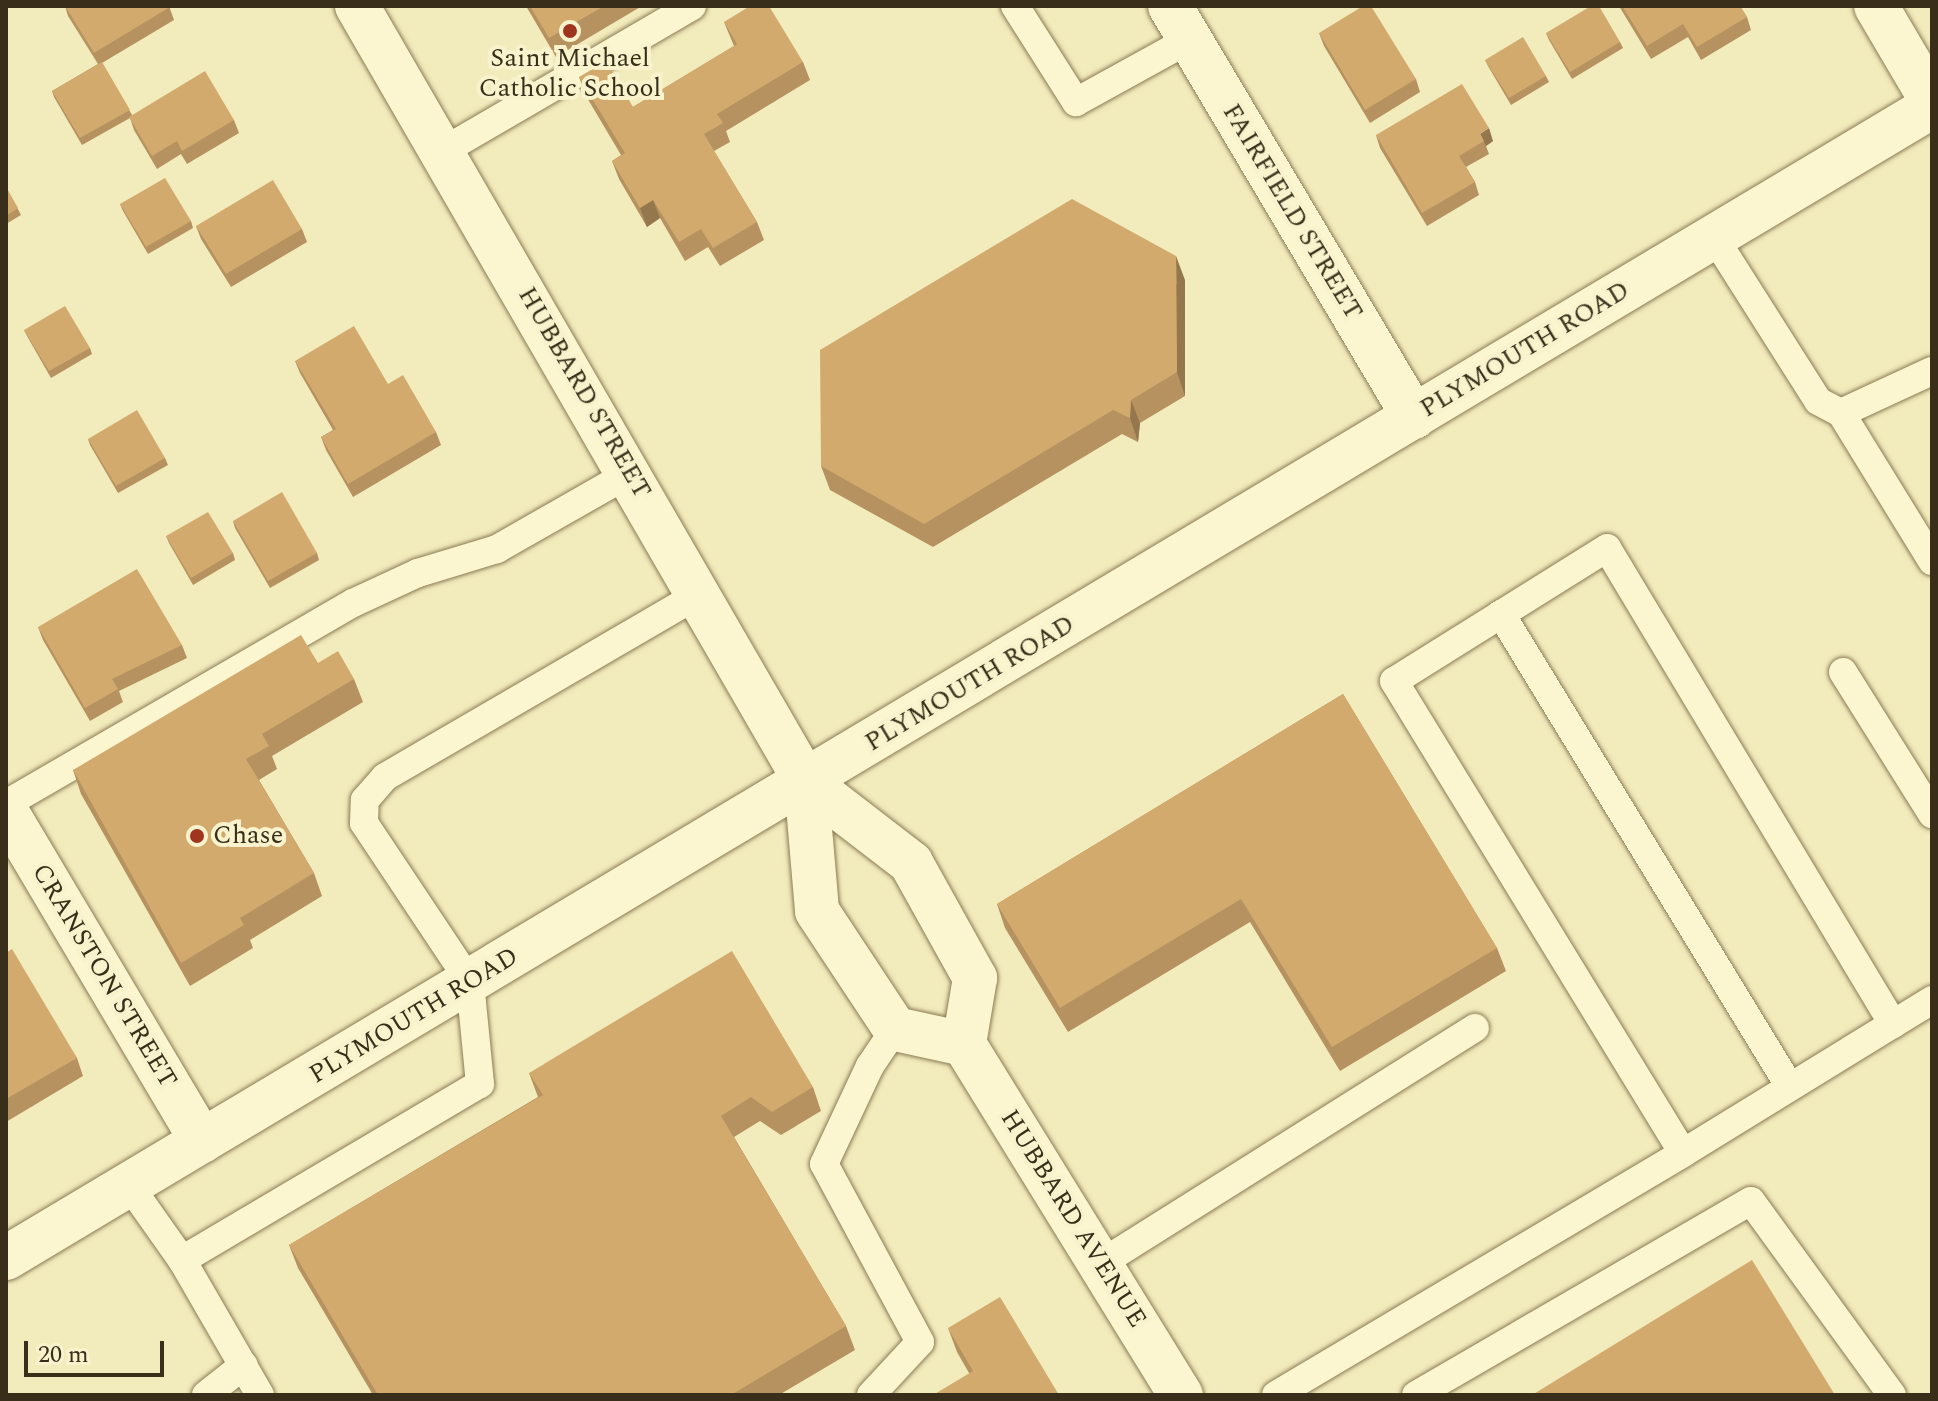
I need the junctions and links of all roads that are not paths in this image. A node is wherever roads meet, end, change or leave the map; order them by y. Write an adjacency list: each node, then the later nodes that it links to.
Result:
1 (357, 6): 7 (street, HUBBARD STREET)
2 (692, 6): 7 (lane)
3 (1015, 6): 5 (lane)
4 (1876, 6): 6 (street)
5 (1180, 22): 11 (street, FAIRFIELD STREET)
6 (1929, 114): 8 (street, PLYMOUTH ROAD)
7 (443, 151): 12 (street, HUBBARD STREET)
8 (1714, 237): 10 (lane); 11 (street, PLYMOUTH ROAD)
9 (1932, 371): 10 (lane)
10 (1841, 413): 13 (lane)
11 (1414, 417): 17 (street, PLYMOUTH ROAD)
12 (630, 473): 14 (street, HUBBARD STREET); 18 (lane)
13 (1932, 561)
14 (699, 594): 17 (street, HUBBARD STREET); 22 (lane)
15 (1501, 614): 24 (lane); 28 (lane); 30 (lane)
16 (1843, 672): 20 (lane)
17 (806, 782): 22 (street, PLYMOUTH ROAD); 26 (street); 27 (street)
18 (6, 804)
19 (6, 811): 21 (street, CRANSTON STREET)
20 (1932, 814)
21 (18, 858): 29 (street, CRANSTON STREET)
22 (470, 982): 29 (street, PLYMOUTH ROAD); 33 (lane)
23 (1932, 1000): 24 (lane)
24 (1893, 1024): 28 (lane)
25 (1475, 1028): 34 (lane)
26 (895, 1029): 27 (street); 38 (lane)
27 (964, 1044): 34 (street, HUBBARD AVENUE)
28 (1790, 1087): 30 (lane)
29 (202, 1141): 31 (street, PLYMOUTH ROAD)
30 (1683, 1153): 40 (lane)
31 (129, 1185): 32 (street, PLYMOUTH ROAD); 33 (lane)
32 (6, 1258)
33 (182, 1260): 35 (lane)
34 (1100, 1264): 39 (street, HUBBARD AVENUE)
35 (244, 1365): 36 (lane); 37 (lane)
36 (206, 1395)
37 (260, 1395)
38 (871, 1395)
39 (1181, 1395)
40 (1276, 1395)
41 (1416, 1395): 42 (lane)
42 (1892, 1395)

